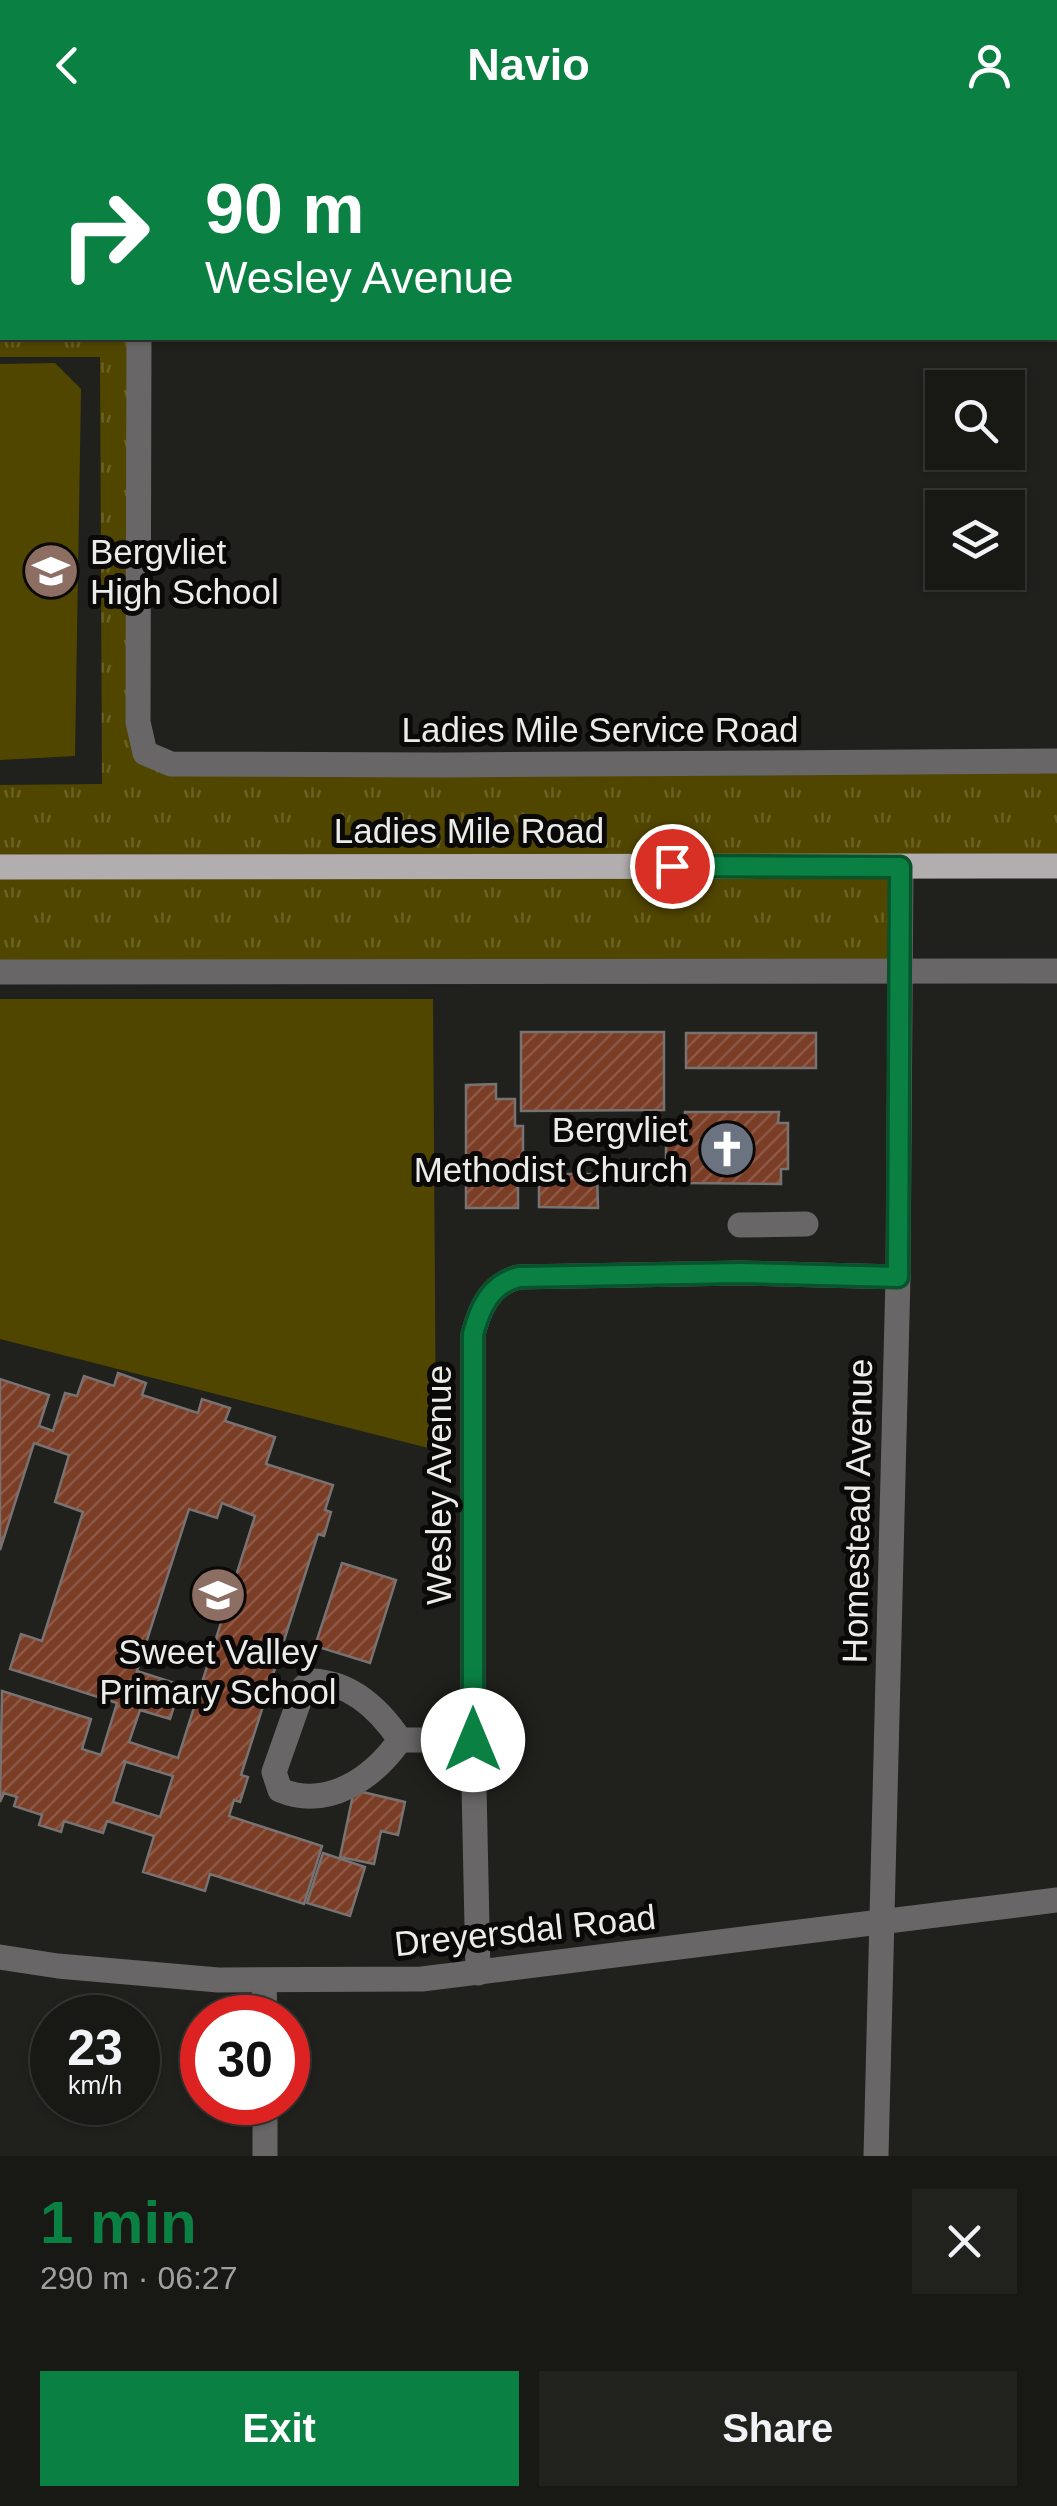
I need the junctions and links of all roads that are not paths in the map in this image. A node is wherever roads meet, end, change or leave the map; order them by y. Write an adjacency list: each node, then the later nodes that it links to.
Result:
1 (140, 340): 2 (street, Ladies Mile Service Road)
2 (1057, 760)
3 (1057, 866): 5 (main road, Ladies Mile Road)
4 (0, 867): 5 (main road, Ladies Mile Road)
5 (900, 867): 8 (street, Homestead Avenue)
6 (1057, 971): 8 (street)
7 (0, 972): 8 (street)
8 (900, 972): 11 (street, Homestead Avenue)
9 (806, 1224): 10 (street)
10 (740, 1225)
11 (898, 1277): 13 (street, Wesley Avenue); 15 (street, Homestead Avenue)
12 (400, 1740): 12 (street); 13 (street)
13 (473, 1740): 17 (street, Wesley Avenue)
14 (1057, 1900): 15 (street, Dreyersdal Road)
15 (882, 1922): 17 (street, Dreyersdal Road); 22 (street, Homestead Avenue)
16 (0, 1957): 18 (street, Dreyersdal Road)
17 (478, 1973): 18 (street, Dreyersdal Road)
18 (264, 1982): 19 (street)
19 (264, 1995)
20 (265, 2125): 21 (street)
21 (265, 2156)
22 (876, 2156)

